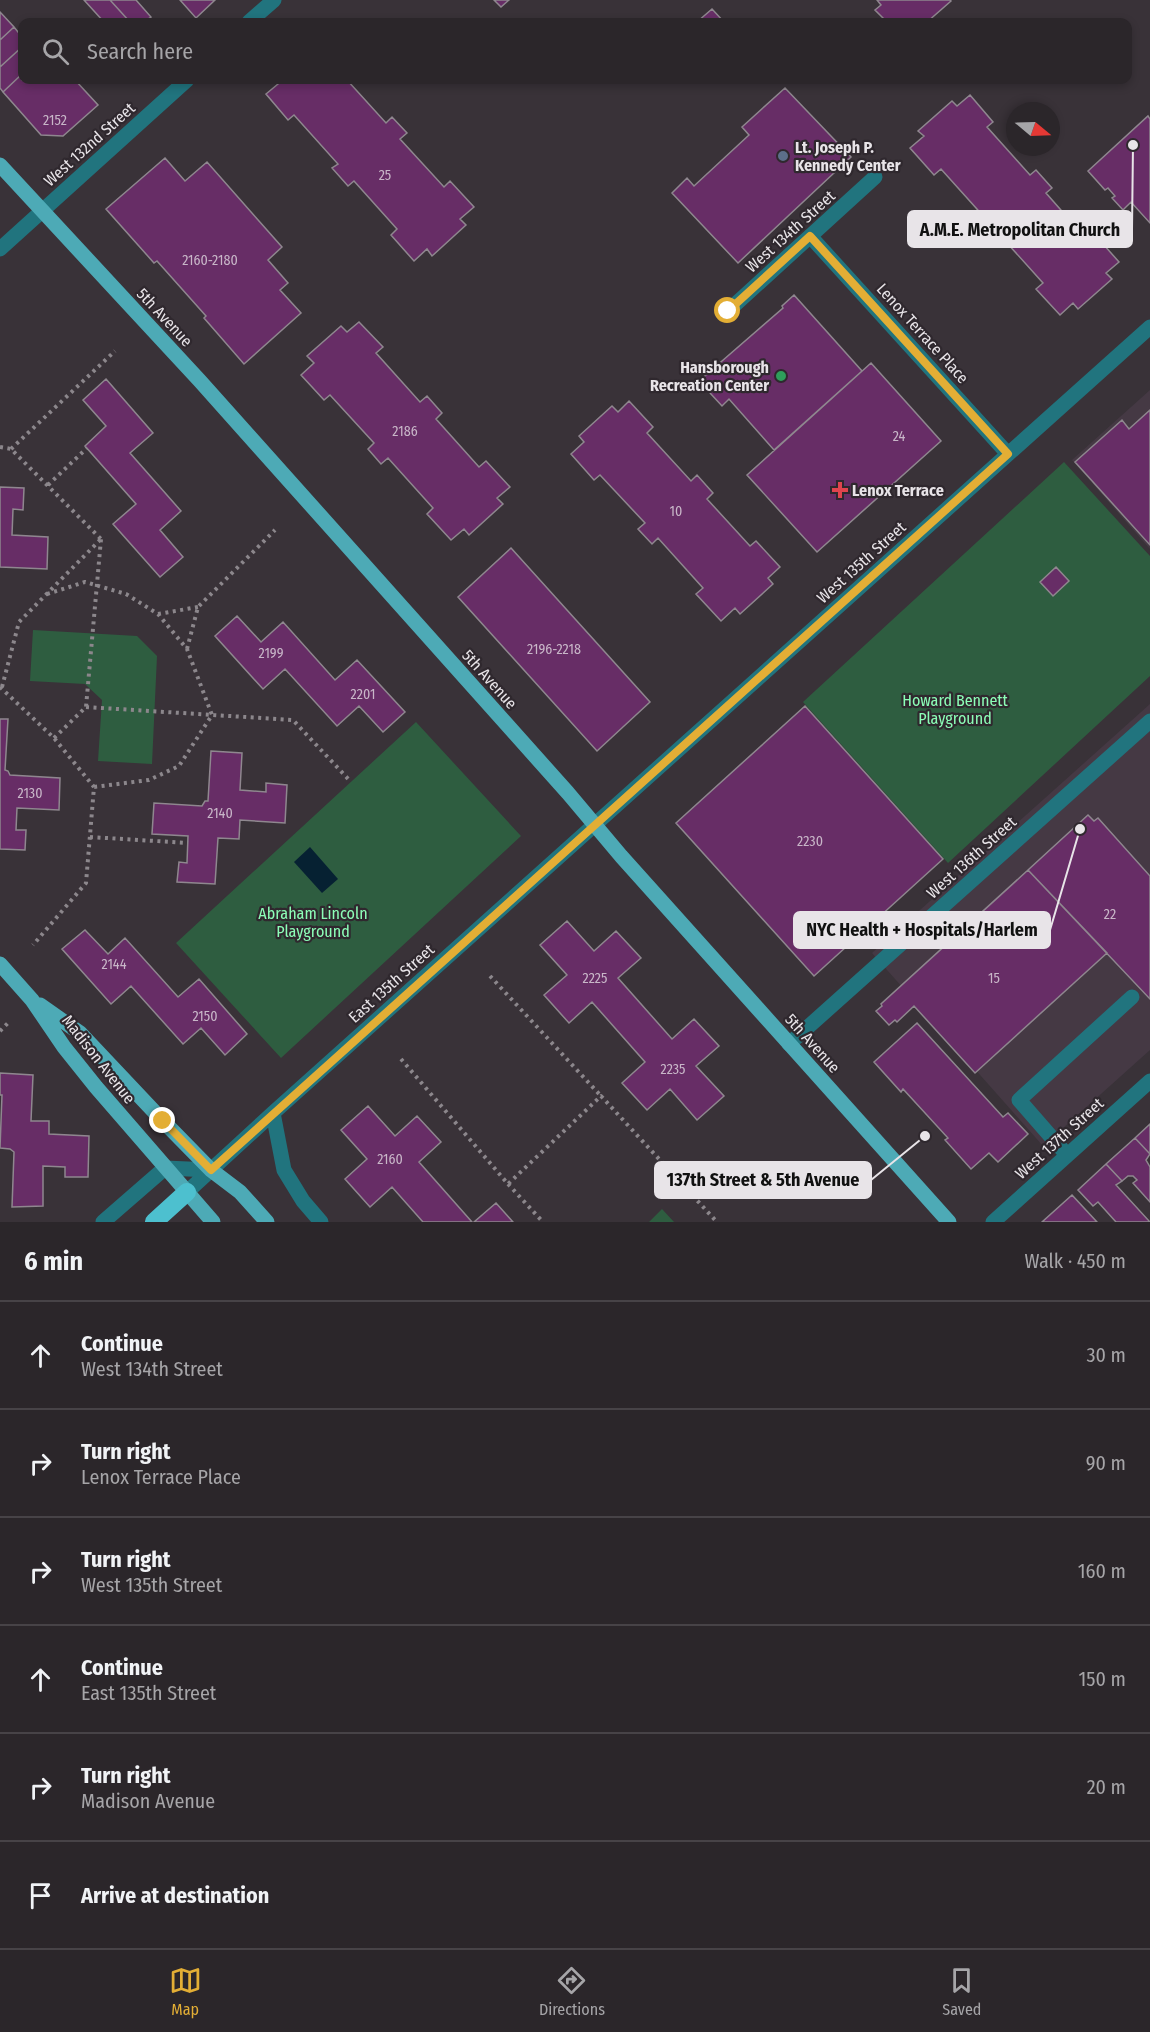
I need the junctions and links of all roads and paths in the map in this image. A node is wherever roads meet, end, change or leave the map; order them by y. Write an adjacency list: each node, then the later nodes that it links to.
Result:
1 (274, 0): 2 (street)
2 (254, 18)
3 (183, 84): 6 (street, West 132nd Street)
4 (0, 165): 6 (main road, 5th Avenue)
5 (875, 177): 7 (street, West 134th Street)
6 (42, 210): 8 (street, West 132nd Street); 31 (main road, 5th Avenue)
7 (810, 236): 9 (street, West 134th Street); 15 (street, Lenox Terrace Place)
8 (0, 249)
9 (728, 311)
10 (1150, 327): 15 (street, West 135th Street)
11 (115, 351): 14 (path)
12 (0, 447): 14 (path)
13 (87, 448): 16 (path)
14 (11, 449): 16 (path)
15 (1008, 454): 31 (street, West 135th Street)
16 (48, 485): 18 (path)
17 (275, 530): 21 (path)
18 (101, 539): 19 (path); 20 (path)
19 (97, 585): 20 (path); 22 (path); 25 (path)
20 (47, 594): 24 (path)
21 (198, 607): 22 (path); 23 (path)
22 (158, 614): 23 (path)
23 (187, 649): 26 (path)
24 (1, 687): 28 (path)
25 (86, 707): 26 (path); 28 (path)
26 (212, 715): 29 (path); 30 (path)
27 (1150, 721): 41 (street, West 136th Street)
28 (54, 738): 30 (path)
29 (351, 782)
30 (94, 787): 32 (path)
31 (595, 825): 41 (main road, 5th Avenue); 45 (street, East 135th Street)
32 (90, 837): 33 (path); 34 (path)
33 (188, 843)
34 (33, 945)
35 (0, 964): 38 (main road, Madison Avenue)
36 (490, 976): 44 (path)
37 (1132, 997): 46 (street)
38 (32, 1000): 47 (main road, Madison Avenue); 48 (main road, Madison Avenue)
39 (10, 1021): 40 (path)
40 (0, 1031)
41 (789, 1044): 58 (main road, 5th Avenue)
42 (401, 1059): 49 (path)
43 (1150, 1081): 46 (street, West 137th Street)
44 (601, 1096): 49 (path); 57 (path)
45 (273, 1113): 48 (street, East 135th Street); 55 (street)
46 (1067, 1155): 59 (street, West 137th Street)
47 (165, 1168): 48 (street); 50 (main road, Madison Avenue); 52 (street)
48 (211, 1170): 50 (street, East 135th Street); 54 (main road, Madison Avenue)
49 (508, 1184): 56 (path)
50 (187, 1192): 51 (main road, Madison Avenue); 53 (highway)
51 (211, 1221)
52 (103, 1222)
53 (154, 1222)
54 (267, 1222)
55 (321, 1222)
56 (543, 1222)
57 (717, 1222)
58 (949, 1222)
59 (993, 1222)

